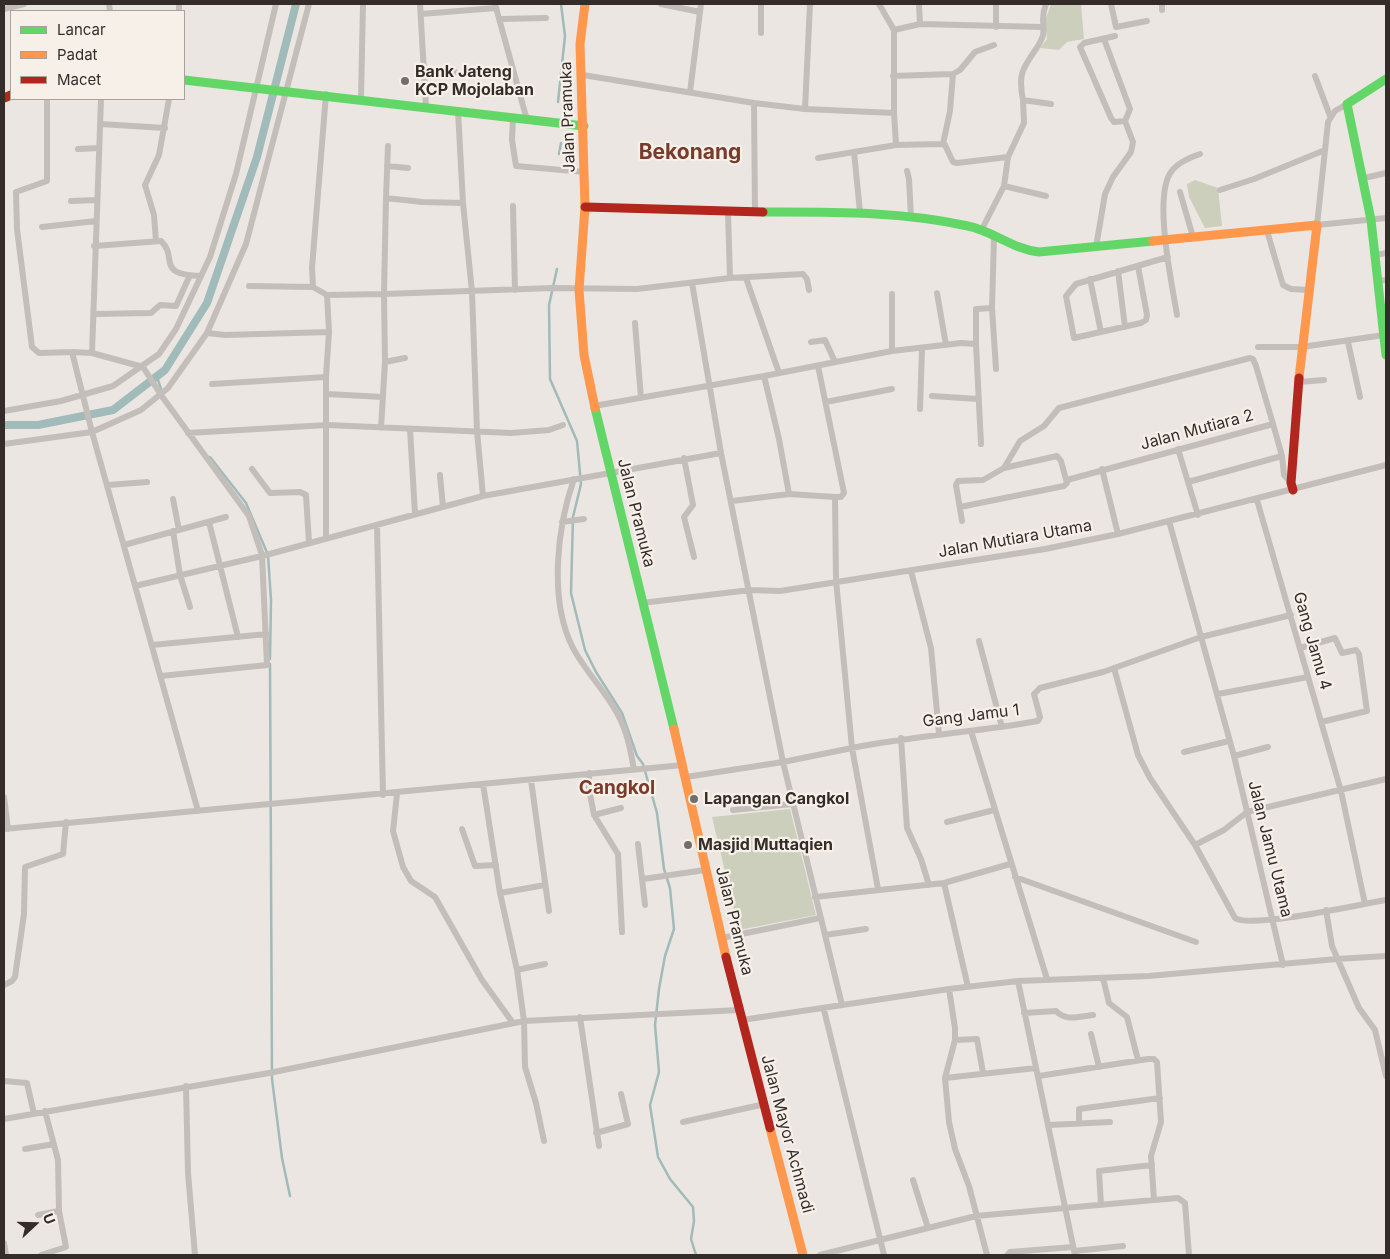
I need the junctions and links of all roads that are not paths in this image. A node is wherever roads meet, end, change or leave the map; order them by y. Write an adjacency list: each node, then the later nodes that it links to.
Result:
1 (24, 4): 17 (street)
2 (276, 4): 39 (street)
3 (309, 4): 40 (street)
4 (363, 4): 43 (street)
5 (420, 4): 19 (street)
6 (585, 4): 34 (main road, Jalan Pramuka)
7 (661, 4): 18 (street)
8 (701, 4): 18 (street)
9 (761, 4): 27 (street)
10 (810, 4): 52 (street)
11 (879, 4): 26 (street)
12 (920, 4): 23 (street)
13 (996, 4): 24 (street)
14 (1046, 4): 25 (street)
15 (1111, 4): 22 (street)
16 (495, 6): 19 (street); 21 (street)
17 (4, 8)
18 (700, 12): 41 (street)
19 (420, 14): 31 (street)
20 (546, 18): 21 (street)
21 (500, 19): 57 (street)
22 (1147, 21)
23 (920, 24): 24 (street); 26 (street)
24 (996, 27): 25 (street)
25 (1042, 27): 47 (street)
26 (894, 30): 35 (street)
27 (761, 33)
28 (1115, 36): 29 (street)
29 (1104, 39): 58 (street); 58 (street)
30 (994, 46): 33 (street)
31 (424, 70): 32 (street); 51 (street)
32 (455, 72)
33 (953, 74): 35 (street); 62 (street)
34 (583, 75): 41 (street); 60 (main road, Jalan Pramuka)
35 (893, 76): 54 (street)
36 (1315, 76): 55 (street)
37 (1386, 79): 50 (main road)
38 (185, 80): 39 (main road)
39 (258, 87): 40 (main road); 111 (street)
40 (283, 90): 42 (main road); 133 (street)
41 (690, 92): 48 (street)
42 (326, 94): 43 (main road); 118 (street)
43 (360, 98): 51 (main road)
44 (47, 100): 144 (street)
45 (101, 100): 59 (street)
46 (169, 100): 61 (street)
47 (1023, 100): 49 (street); 70 (street)
48 (754, 103): 52 (street); 89 (street)
49 (1051, 104)
50 (1347, 104): 55 (street); 77 (main road)
51 (426, 107): 53 (main road)
52 (805, 109): 54 (street)
53 (458, 111): 56 (main road); 85 (street)
54 (894, 113): 63 (street)
55 (1330, 116): 67 (street)
56 (513, 118): 57 (main road); 75 (street)
57 (527, 120): 60 (main road)
58 (1125, 121): 104 (street)
59 (100, 124): 61 (street); 65 (street)
60 (584, 126): 75 (main road, Jalan Pramuka)
61 (165, 128): 101 (street)
62 (943, 144): 63 (street); 70 (street)
63 (896, 145): 68 (street)
64 (388, 146): 72 (street)
65 (99, 148): 66 (street); 83 (street)
66 (78, 149)
67 (1325, 150): 79 (street); 95 (street)
68 (854, 152): 71 (street); 90 (street)
69 (1200, 154): 102 (street)
70 (1008, 157): 78 (street)
71 (818, 158)
72 (387, 166): 73 (street); 82 (street)
73 (408, 168)
74 (907, 171): 91 (street)
75 (585, 172): 87 (main road, Jalan Pramuka)
76 (1386, 173): 77 (street)
77 (1364, 178): 93 (main road)
78 (1004, 186): 81 (street); 97 (street)
79 (1220, 190)
80 (1180, 192): 99 (street)
81 (1046, 196)
82 (386, 198): 85 (street); 124 (street)
83 (97, 200): 84 (street); 94 (street)
84 (71, 201)
85 (463, 203): 123 (street)
86 (513, 206): 119 (street)
87 (585, 207): 88 (main road); 120 (main road, Jalan Pramuka)
88 (728, 212): 89 (main road); 112 (street)
89 (755, 212): 90 (main road)
90 (860, 212): 91 (main road)
91 (911, 216): 97 (main road)
92 (1386, 218): 93 (street)
93 (1371, 220): 95 (street); 106 (main road)
94 (96, 221): 96 (street); 103 (street)
95 (1317, 225): 98 (main road); 122 (main road)
96 (42, 227)
97 (981, 231): 100 (main road)
98 (1267, 231): 99 (main road); 122 (street)
99 (1192, 237): 102 (main road)
100 (994, 238): 104 (main road); 128 (street)
101 (156, 241): 103 (street); 110 (street)
102 (1166, 241): 104 (main road); 107 (street)
103 (94, 246): 129 (street)
104 (1096, 246)
105 (1386, 253): 106 (street)
106 (1376, 254): 115 (main road)
107 (1168, 257): 108 (street); 130 (street)
108 (1138, 266): 109 (street); 132 (street)
109 (1118, 271): 114 (street); 132 (street)
110 (190, 275): 111 (street); 129 (street)
111 (201, 276): 152 (street)
112 (730, 278): 113 (street); 116 (street)
113 (746, 278): 121 (street); 154 (street)
114 (1090, 279): 135 (street); 135 (street)
115 (1382, 280): 136 (main road)
116 (692, 284): 120 (street); 160 (street)
117 (249, 286): 118 (street)
118 (313, 287): 127 (street)
119 (515, 290): 120 (street); 123 (street)
120 (580, 290): 171 (main road, Jalan Pramuka)
121 (810, 290)
122 (1309, 290): 142 (main road)
123 (472, 292): 124 (street); 180 (street)
124 (384, 294): 127 (street); 149 (street)
125 (892, 294): 145 (street)
126 (937, 294): 140 (street)
127 (327, 295): 134 (street)
128 (992, 308): 139 (street); 153 (street)
129 (94, 314): 146 (street)
130 (1177, 315)
131 (635, 323): 168 (street)
132 (1125, 327): 135 (street)
133 (207, 332): 134 (street); 162 (street)
134 (329, 332): 156 (street)
135 (1101, 332)
136 (1384, 335): 138 (street); 147 (main road)
137 (811, 342): 150 (street)
138 (1348, 342): 142 (street); 166 (street)
139 (976, 344): 140 (street); 169 (street)
140 (946, 345): 143 (street)
141 (1258, 347): 142 (street)
142 (1302, 347): 158 (main road)
143 (922, 349): 145 (street); 172 (street)
144 (72, 352): 146 (street); 167 (street)
145 (892, 352): 150 (street)
146 (92, 354): 152 (street)
147 (1386, 355)
148 (405, 358): 149 (street)
149 (385, 362): 165 (street)
150 (835, 362): 151 (street)
151 (818, 366): 154 (street); 170 (street)
152 (144, 367): 162 (street); 167 (street)
153 (996, 369)
154 (779, 373): 155 (street)
155 (764, 376): 160 (street); 200 (street)
156 (326, 377): 159 (street); 163 (street)
157 (1324, 380): 158 (street)
158 (1300, 382): 199 (main road)
159 (212, 384)
160 (710, 386): 168 (street); 185 (street)
161 (892, 389): 170 (street)
162 (160, 394): 179 (street); 181 (street)
163 (327, 394): 165 (street); 176 (street)
164 (932, 396): 169 (street)
165 (383, 397): 177 (street)
166 (1360, 397)
167 (83, 398): 173 (street); 179 (street)
168 (641, 398): 171 (street)
169 (978, 399): 183 (street)
170 (826, 402): 202 (street)
171 (594, 406): 192 (main road, Jalan Pramuka)
172 (920, 409)
173 (4, 411)
174 (1273, 424): 184 (street, Jalan Mutiara 2); 186 (street, Jalan Mutiara 2); 189 (street)
175 (563, 425): 180 (street)
176 (327, 426): 177 (street); 181 (street); 219 (street)
177 (381, 428): 178 (street)
178 (410, 429): 180 (street); 208 (street)
179 (92, 430): 182 (street); 198 (street)
180 (477, 431): 201 (street)
181 (188, 433): 222 (street)
182 (4, 444)
183 (982, 444)
184 (1178, 449): 191 (street, Jalan Mutiara 2); 197 (street)
185 (721, 453): 187 (street); 205 (street)
186 (1282, 456): 197 (street); 199 (street, Jalan Mutiara 2)
187 (684, 458): 192 (street); 223 (street)
188 (1386, 465): 199 (street, Jalan Mutiara Utama)
189 (1004, 468): 195 (street); 207 (street)
190 (252, 469): 220 (street)
191 (1102, 470): 195 (street, Jalan Mutiara 2); 218 (street)
192 (611, 472): 194 (street); 230 (main road, Jalan Pramuka)
193 (440, 475): 206 (street)
194 (578, 478): 201 (street); 215 (street)
195 (1067, 480): 207 (street, Jalan Mutiara 2)
196 (146, 482): 198 (street)
197 (1188, 482): 209 (street)
198 (108, 485): 221 (street)
199 (1292, 487): 204 (street, Jalan Mutiara Utama)
200 (790, 494): 202 (street); 205 (street)
201 (483, 496): 206 (street)
202 (835, 497): 227 (street)
203 (173, 499): 217 (street)
204 (1257, 500): 209 (street, Jalan Mutiara Utama); 232 (street, Gang Jamu 4)
205 (732, 501): 229 (street)
206 (443, 507): 208 (street)
207 (960, 508): 212 (street)
208 (415, 514): 216 (street)
209 (1198, 515): 213 (street, Jalan Mutiara Utama)
210 (226, 517): 214 (street)
211 (584, 519): 215 (street)
212 (962, 521)
213 (1170, 521): 218 (street, Jalan Mutiara Utama); 235 (street, Jalan Jamu Utama)
214 (209, 522): 217 (street); 224 (street)
215 (562, 522): 255 (street)
216 (377, 525): 219 (street); 262 (street)
217 (176, 530): 221 (street); 226 (street)
218 (1118, 534): 225 (street, Jalan Mutiara Utama)
219 (326, 538): 220 (street)
220 (309, 543): 222 (street)
221 (124, 545): 228 (street)
222 (266, 554): 224 (street); 233 (street)
223 (694, 557)
224 (221, 566): 226 (street); 234 (street)
225 (911, 571): 227 (street, Jalan Mutiara Utama); 246 (street)
226 (180, 575): 228 (street); 231 (street)
227 (836, 580): 229 (street, Jalan Mutiara Utama); 250 (street)
228 (135, 586): 237 (street)
229 (750, 590): 230 (street, Jalan Mutiara Utama); 253 (street)
230 (642, 603): 254 (main road, Jalan Pramuka)
231 (190, 607)
232 (1291, 615): 235 (street, Gang Jamu 1); 238 (street, Gang Jamu 4)
233 (267, 634): 234 (street); 240 (street)
234 (238, 636): 237 (street)
235 (1201, 637): 239 (street, Gang Jamu 1); 242 (street, Jalan Jamu Utama)
236 (979, 642): 244 (street)
237 (152, 645): 240 (street)
238 (1300, 648): 241 (street, Gang Jamu 4); 243 (street)
239 (1114, 668): 244 (street, Gang Jamu 1); 277 (street)
240 (161, 676): 269 (street)
241 (1308, 677): 242 (street); 243 (street, Gang Jamu 4)
242 (1218, 694): 248 (street, Jalan Jamu Utama)
243 (1322, 722): 261 (street, Gang Jamu 4)
244 (1002, 727): 245 (street, Gang Jamu 1)
245 (971, 731): 246 (street, Gang Jamu 1); 268 (street)
246 (939, 734): 247 (street, Gang Jamu 1)
247 (901, 738): 250 (street, Gang Jamu 1); 285 (street)
248 (1229, 741): 251 (street); 252 (street, Jalan Jamu Utama)
249 (1268, 746): 252 (street)
250 (852, 748): 253 (street, Gang Jamu 1); 286 (street)
251 (1184, 752)
252 (1234, 756): 270 (street, Jalan Jamu Utama)
253 (783, 762): 257 (street, Gang Jamu 1); 265 (street)
254 (683, 765): 255 (street); 257 (main road, Jalan Pramuka)
255 (634, 770): 256 (street)
256 (589, 773): 259 (street); 271 (street)
257 (686, 777): 280 (main road, Jalan Pramuka)
258 (1386, 779): 261 (street)
259 (531, 780): 260 (street); 284 (street)
260 (483, 784): 263 (street); 279 (street)
261 (1341, 791): 270 (street); 290 (street, Gang Jamu 4)
262 (383, 794): 263 (street); 269 (street)
263 (397, 794): 320 (street)
264 (4, 797): 274 (street)
265 (792, 804): 267 (street); 288 (street)
266 (621, 808): 271 (street)
267 (732, 810)
268 (994, 810): 273 (street); 278 (street)
269 (198, 811): 272 (street)
270 (1247, 812): 277 (street); 295 (street, Jalan Jamu Utama)
271 (594, 815): 297 (street)
272 (66, 822): 274 (street); 309 (street)
273 (947, 822)
274 (6, 829)
275 (462, 830): 279 (street)
276 (638, 844): 282 (street)
277 (1196, 845): 295 (street)
278 (1010, 864): 281 (street); 283 (street)
279 (496, 865): 287 (street)
280 (705, 870): 282 (street); 299 (main road, Jalan Pramuka)
281 (1015, 877): 300 (street); 307 (street)
282 (642, 879): 291 (street)
283 (944, 883): 285 (street); 310 (street)
284 (546, 885): 287 (street); 293 (street)
285 (928, 885): 286 (street)
286 (878, 889): 288 (street)
287 (500, 893): 305 (street)
288 (815, 897): 294 (street)
289 (1386, 900): 290 (street)
290 (1365, 904): 292 (street)
291 (645, 905)
292 (1326, 910): 295 (street); 302 (street)
293 (549, 911)
294 (820, 918): 298 (street); 299 (street)
295 (1273, 919): 304 (street, Jalan Jamu Utama)
296 (866, 929): 298 (street)
297 (622, 932)
298 (825, 935): 312 (street)
299 (722, 938): 313 (main road, Jalan Pramuka)
300 (1196, 942)
301 (1386, 956): 302 (street)
302 (1337, 959): 304 (street); 328 (street)
303 (546, 964): 305 (street)
304 (1283, 965): 306 (street)
305 (517, 970): 319 (street)
306 (1103, 978): 307 (street); 323 (street)
307 (1047, 979): 308 (street)
308 (1018, 981): 310 (street); 315 (street)
309 (4, 985)
310 (968, 987): 311 (street)
311 (949, 989): 312 (street); 322 (street)
312 (842, 1005): 314 (street)
313 (740, 1010): 317 (street); 318 (main road, Jalan Pramuka)
314 (824, 1010): 318 (street); 356 (street)
315 (1024, 1013): 316 (street); 325 (street)
316 (1093, 1015)
317 (580, 1017): 319 (street); 342 (street)
318 (742, 1020): 334 (main road, Jalan Mayor Achmadi)
319 (524, 1021): 320 (street); 343 (street)
320 (513, 1023): 331 (street)
321 (1091, 1034): 324 (street)
322 (955, 1040): 326 (street); 329 (street)
323 (1138, 1060): 324 (street); 333 (street)
324 (1099, 1067): 327 (street)
325 (1036, 1068): 326 (street); 327 (street)
326 (983, 1073): 329 (street)
327 (1039, 1076): 341 (street)
328 (1386, 1076)
329 (945, 1078): 354 (street)
330 (4, 1081): 336 (street)
331 (186, 1086): 335 (street); 362 (street)
332 (622, 1094): 342 (street)
333 (1160, 1098): 340 (street); 347 (street)
334 (765, 1104): 338 (street); 363 (main road, Jalan Mayor Achmadi)
335 (45, 1111): 336 (street); 344 (street)
336 (34, 1114): 337 (street)
337 (4, 1119)
338 (683, 1122)
339 (1110, 1122): 340 (street)
340 (1079, 1123): 341 (street)
341 (1049, 1125): 351 (street)
342 (596, 1133): 345 (street)
343 (544, 1141)
344 (54, 1144): 346 (street); 352 (street)
345 (599, 1146)
346 (25, 1149)
347 (1152, 1165): 349 (street); 350 (street)
348 (913, 1180): 355 (street)
349 (1154, 1200): 350 (street); 368 (street)
350 (1101, 1205): 351 (street)
351 (1066, 1207): 354 (street); 359 (street)
352 (59, 1211): 353 (street); 361 (street)
353 (38, 1215)
354 (976, 1216): 355 (street); 366 (street)
355 (928, 1228): 356 (street)
356 (881, 1240): 364 (street); 365 (street)
357 (4, 1243): 360 (street)
358 (1123, 1246): 359 (street)
359 (1074, 1251): 367 (street)
360 (6, 1255)
361 (41, 1255)
362 (195, 1255)
363 (803, 1255)
364 (820, 1255)
365 (884, 1255)
366 (987, 1255)
367 (1007, 1255)
368 (1189, 1255)

